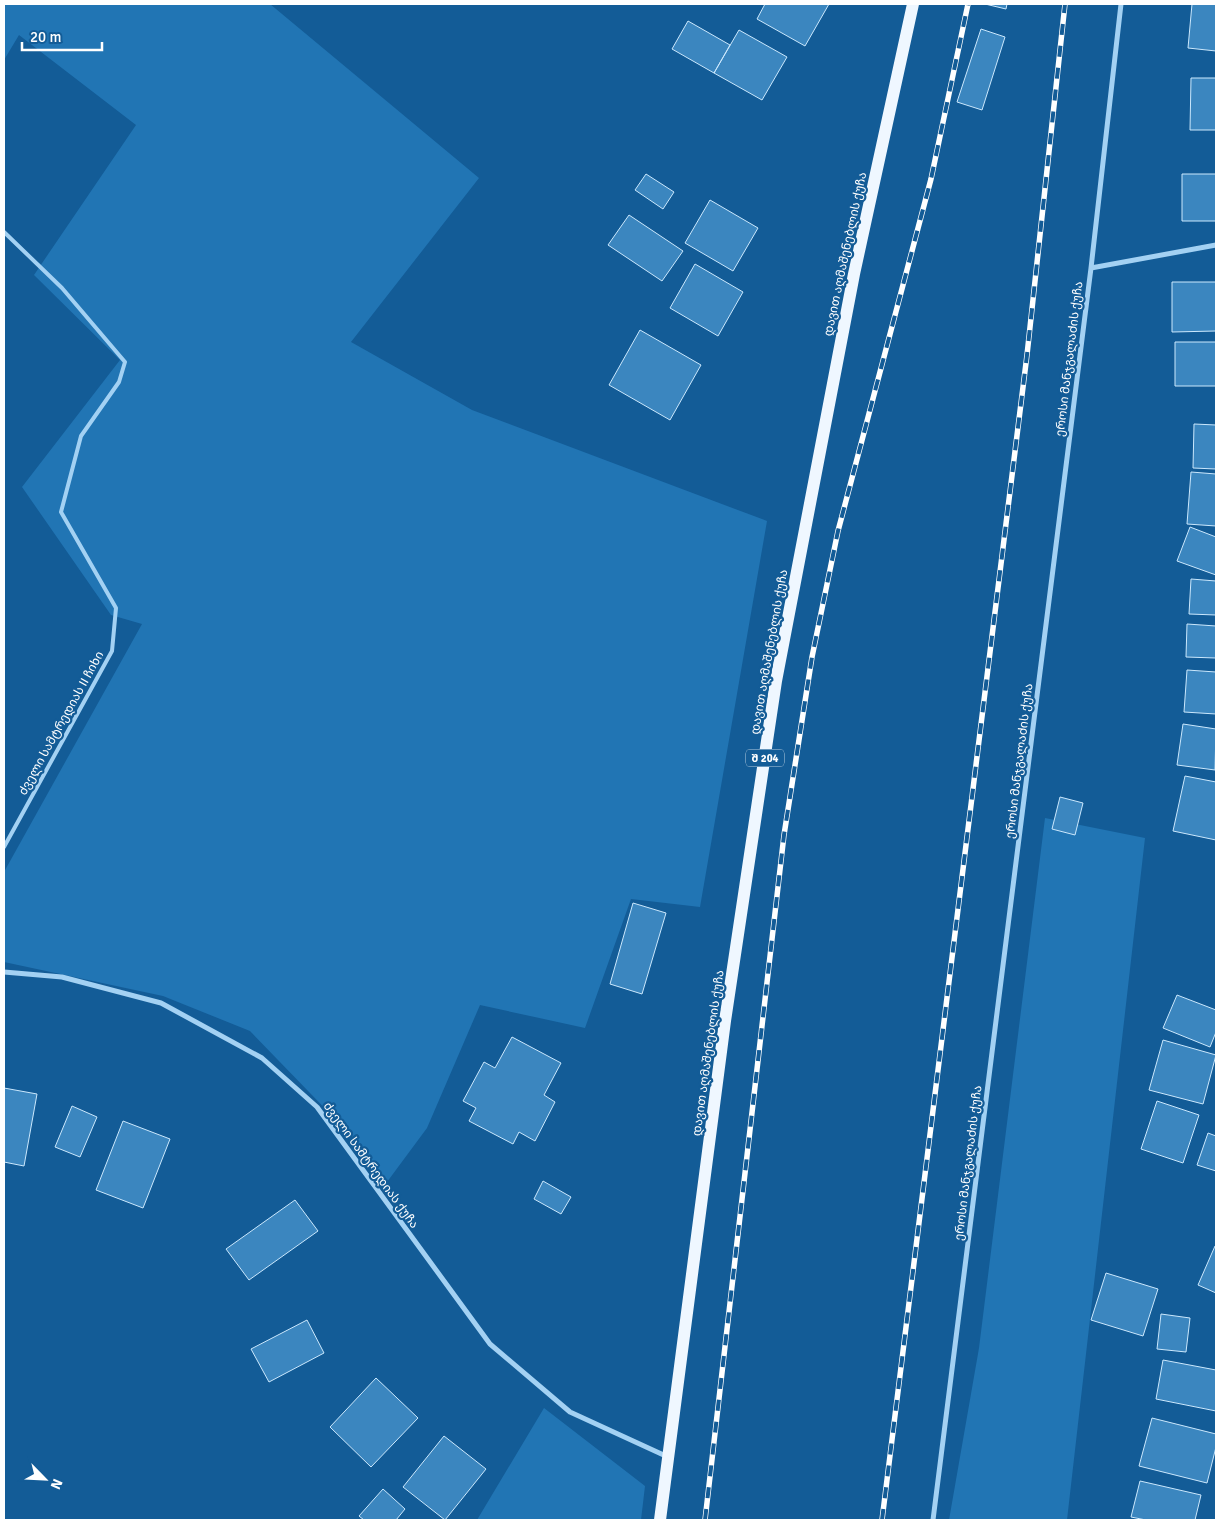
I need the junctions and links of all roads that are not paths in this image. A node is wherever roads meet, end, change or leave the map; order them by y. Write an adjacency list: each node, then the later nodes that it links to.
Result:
1 (913, 4): 8 (main road, დავით აღმაშენებლის ქუჩა / შ 204)
2 (1121, 4): 5 (street, ეროსი მანჯგალაძის ქუჩა)
3 (4, 232): 6 (lane, ძველი სამტრედიას II ჩიხი)
4 (1216, 245): 5 (street)
5 (1091, 268): 10 (street, ეროსი მანჯგალაძის ქუჩა)
6 (4, 847)
7 (4, 972): 8 (street, ძველი სამტრედიას ქუჩა)
8 (668, 1457): 9 (main road, დავით აღმაშენებლის ქუჩა / შ 204)
9 (660, 1520)
10 (933, 1520)

